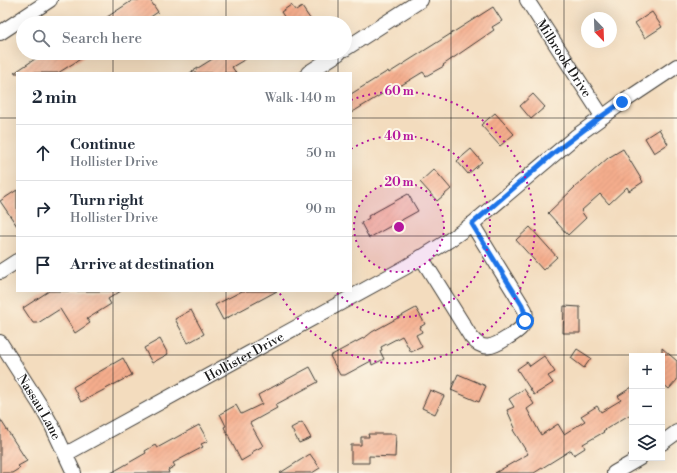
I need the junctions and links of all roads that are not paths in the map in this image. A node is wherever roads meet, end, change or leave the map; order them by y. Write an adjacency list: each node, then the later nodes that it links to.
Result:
1 (50, 0): 4 (street)
2 (421, 0): 7 (street)
3 (526, 0): 11 (street, Milbrook Drive)
4 (26, 16)
5 (16, 22): 6 (street)
6 (0, 33)
7 (352, 44)
8 (328, 60): 10 (street)
9 (677, 66): 11 (street, Hollister Drive)
10 (310, 72)
11 (602, 116): 12 (street, Hollister Drive)
12 (472, 224): 13 (street, Hollister Drive); 13 (street)
13 (422, 257): 19 (street, Hollister Drive)
14 (16, 262): 15 (street)
15 (0, 272)
16 (0, 342): 19 (street, Nassau Lane)
17 (677, 432): 18 (street)
18 (665, 441)
19 (66, 454): 21 (street, Nassau Lane)
20 (635, 461): 22 (street)
21 (74, 473)
22 (614, 473)

